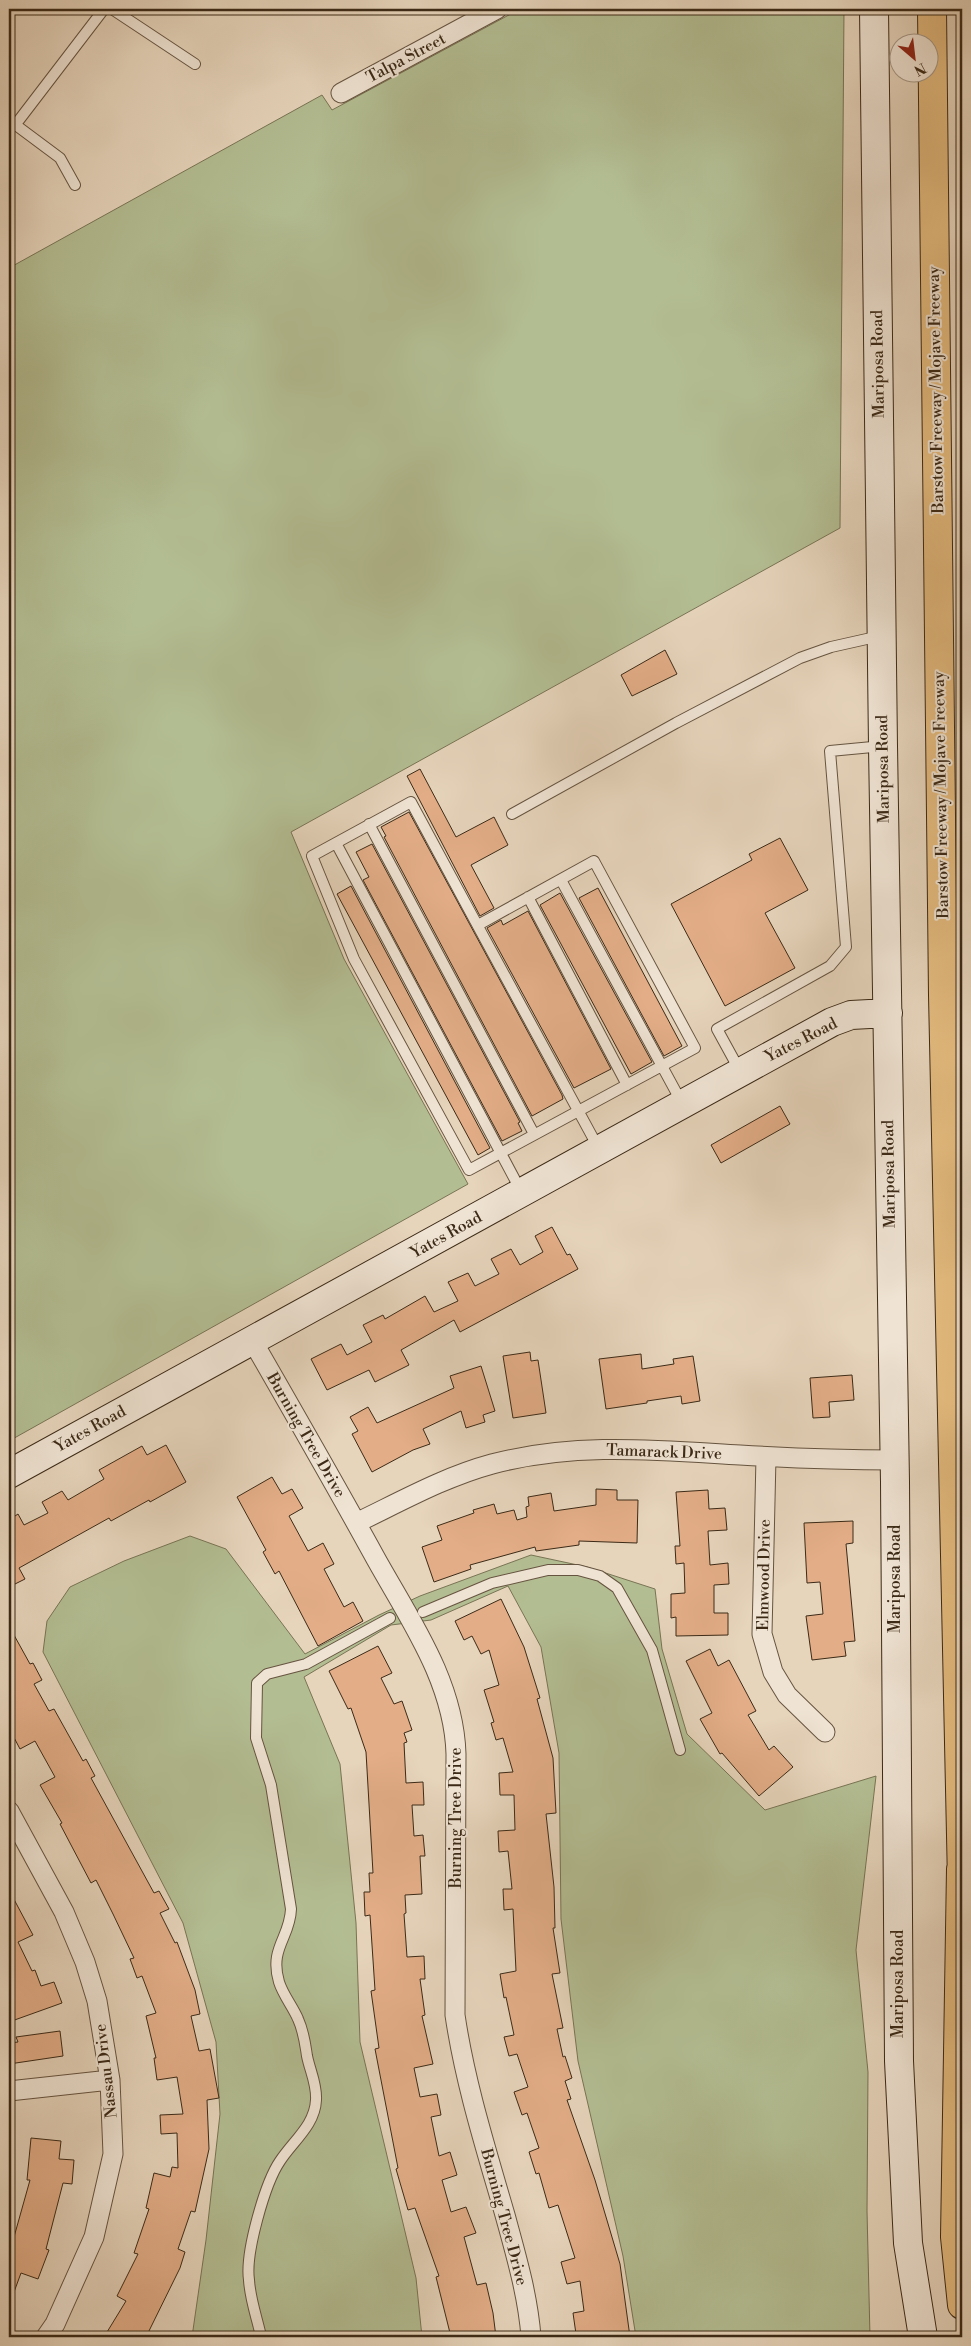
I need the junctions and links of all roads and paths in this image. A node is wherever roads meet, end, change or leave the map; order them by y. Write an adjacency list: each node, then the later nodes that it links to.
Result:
1 (104, 9): 8 (lane)
2 (112, 9): 6 (lane)
3 (497, 9): 7 (street, Talpa Street)
4 (874, 9): 10 (main road, Mariposa Road)
5 (932, 9): 38 (highway, Barstow Freeway / Mojave Freeway)
6 (195, 64)
7 (341, 93)
8 (12, 122): 9 (lane)
9 (75, 185)
10 (881, 636): 11 (main road, Mariposa Road); 12 (lane)
11 (883, 746): 18 (main road, Mariposa Road); 20 (lane)
12 (512, 814)
13 (369, 824): 14 (lane); 17 (lane); 24 (lane)
14 (336, 843): 26 (lane); 26 (lane)
15 (561, 880): 16 (lane); 19 (lane); 19 (lane)
16 (528, 897): 17 (lane); 21 (lane)
17 (478, 925): 23 (lane)
18 (888, 1013): 20 (main road, Yates Road); 30 (main road, Mariposa Road)
19 (662, 1066): 21 (lane); 22 (lane)
20 (740, 1072): 22 (main road, Yates Road)
21 (627, 1085): 23 (lane)
22 (682, 1104): 25 (main road, Yates Road)
23 (578, 1111): 24 (lane); 25 (lane)
24 (534, 1134): 26 (lane)
25 (599, 1150): 27 (main road, Yates Road)
26 (501, 1153): 27 (lane)
27 (522, 1193): 28 (main road, Yates Road)
28 (252, 1340): 31 (main road, Yates Road); 32 (street, Burning Tree Drive)
29 (766, 1457): 30 (street, Tamarack Drive); 32 (street, Tamarack Drive); 35 (street, Elmwood Drive)
30 (894, 1460): 45 (main road, Mariposa Road)
31 (9, 1474)
32 (356, 1523): 44 (street, Burning Tree Drive)
33 (423, 1612): 36 (lane)
34 (390, 1618): 42 (lane)
35 (825, 1732)
36 (680, 1750)
37 (9, 1811): 39 (street, Nassau Drive)
38 (962, 1876): 41 (highway, Barstow Freeway / Mojave Freeway)
39 (110, 2080): 40 (street); 43 (street, Nassau Drive)
40 (9, 2091)
41 (962, 2306)
42 (260, 2332)
43 (46, 2337)
44 (531, 2337)
45 (923, 2337)

